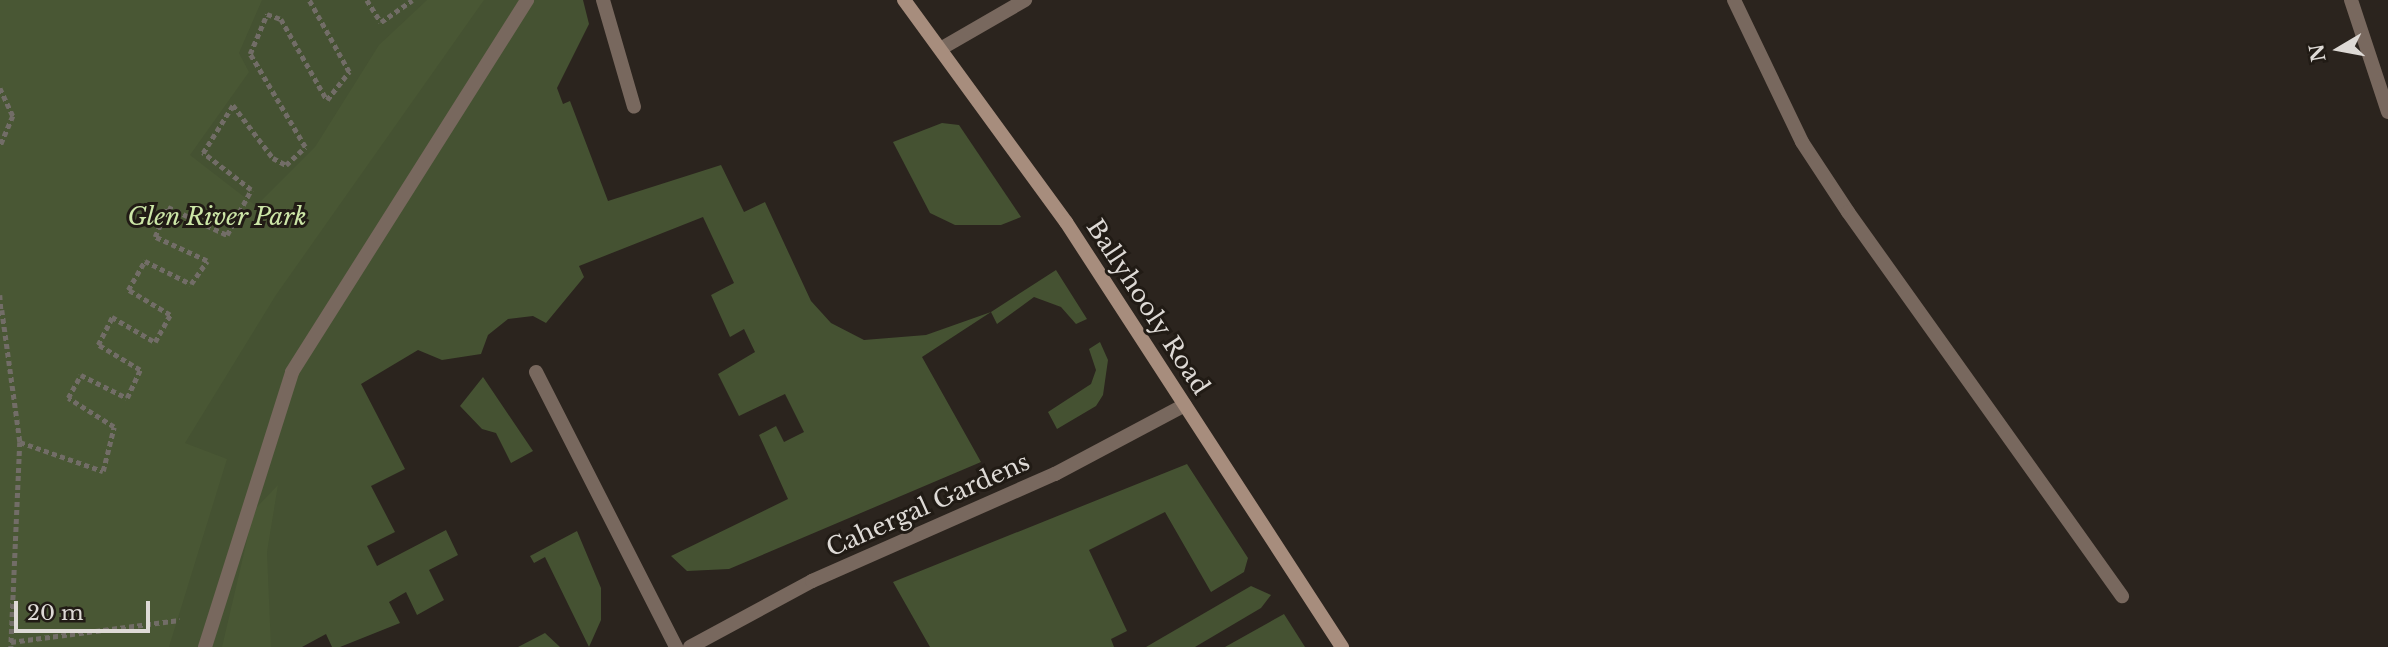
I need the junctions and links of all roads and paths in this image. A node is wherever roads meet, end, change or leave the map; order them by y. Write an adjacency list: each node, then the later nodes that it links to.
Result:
1 (309, 0): 19 (path)
2 (367, 0): 3 (path)
3 (412, 0)
4 (527, 0): 23 (street)
5 (603, 0): 13 (street)
6 (904, 0): 10 (main road, Ballyhooly Road)
7 (1025, 0): 10 (street)
8 (1734, 0): 20 (street)
9 (2351, 0): 12 (street)
10 (942, 48): 18 (main road, Ballyhooly Road)
11 (0, 88): 14 (path)
12 (2387, 105)
13 (634, 107)
14 (0, 146)
15 (0, 295): 16 (path)
16 (1, 310): 19 (path)
17 (536, 372): 24 (street)
18 (1185, 405): 25 (street, Cahergal Gardens); 26 (main road, Ballyhooly Road)
19 (20, 442): 22 (path)
20 (2122, 596)
21 (193, 618): 22 (path)
22 (11, 645)
23 (205, 647)
24 (676, 647)
25 (690, 647)
26 (1342, 647)

